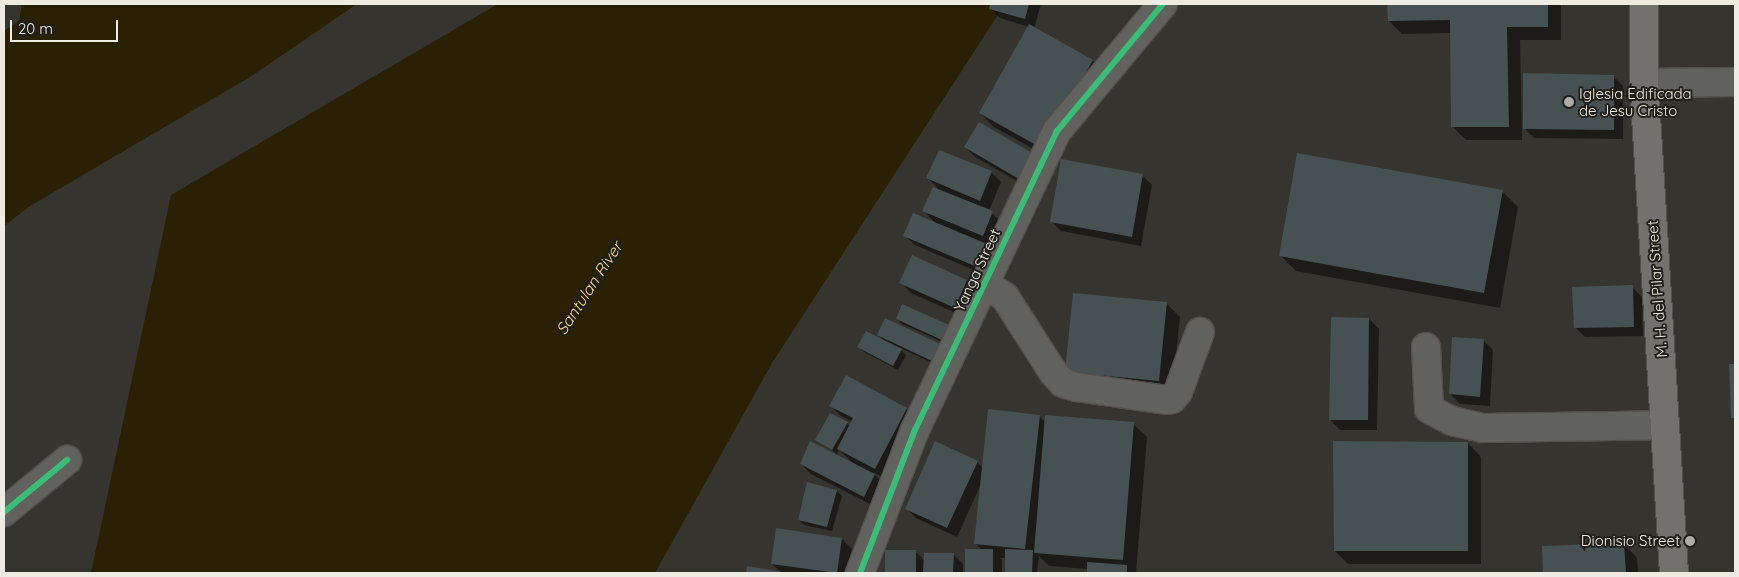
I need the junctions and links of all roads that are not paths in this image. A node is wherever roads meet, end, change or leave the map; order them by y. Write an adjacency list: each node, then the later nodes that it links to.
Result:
1 (1163, 4): 5 (street, Yanga Street)
2 (1644, 4): 4 (main road, M. H. del Pilar Street)
3 (1735, 82): 4 (street)
4 (1644, 83): 8 (main road, M. H. del Pilar Street)
5 (985, 284): 6 (street); 11 (street, Yanga Street)
6 (1200, 332)
7 (1426, 347): 8 (street)
8 (1665, 425): 12 (main road, M. H. del Pilar Street)
9 (67, 460): 10 (street)
10 (4, 512)
11 (860, 573)
12 (1674, 573)

